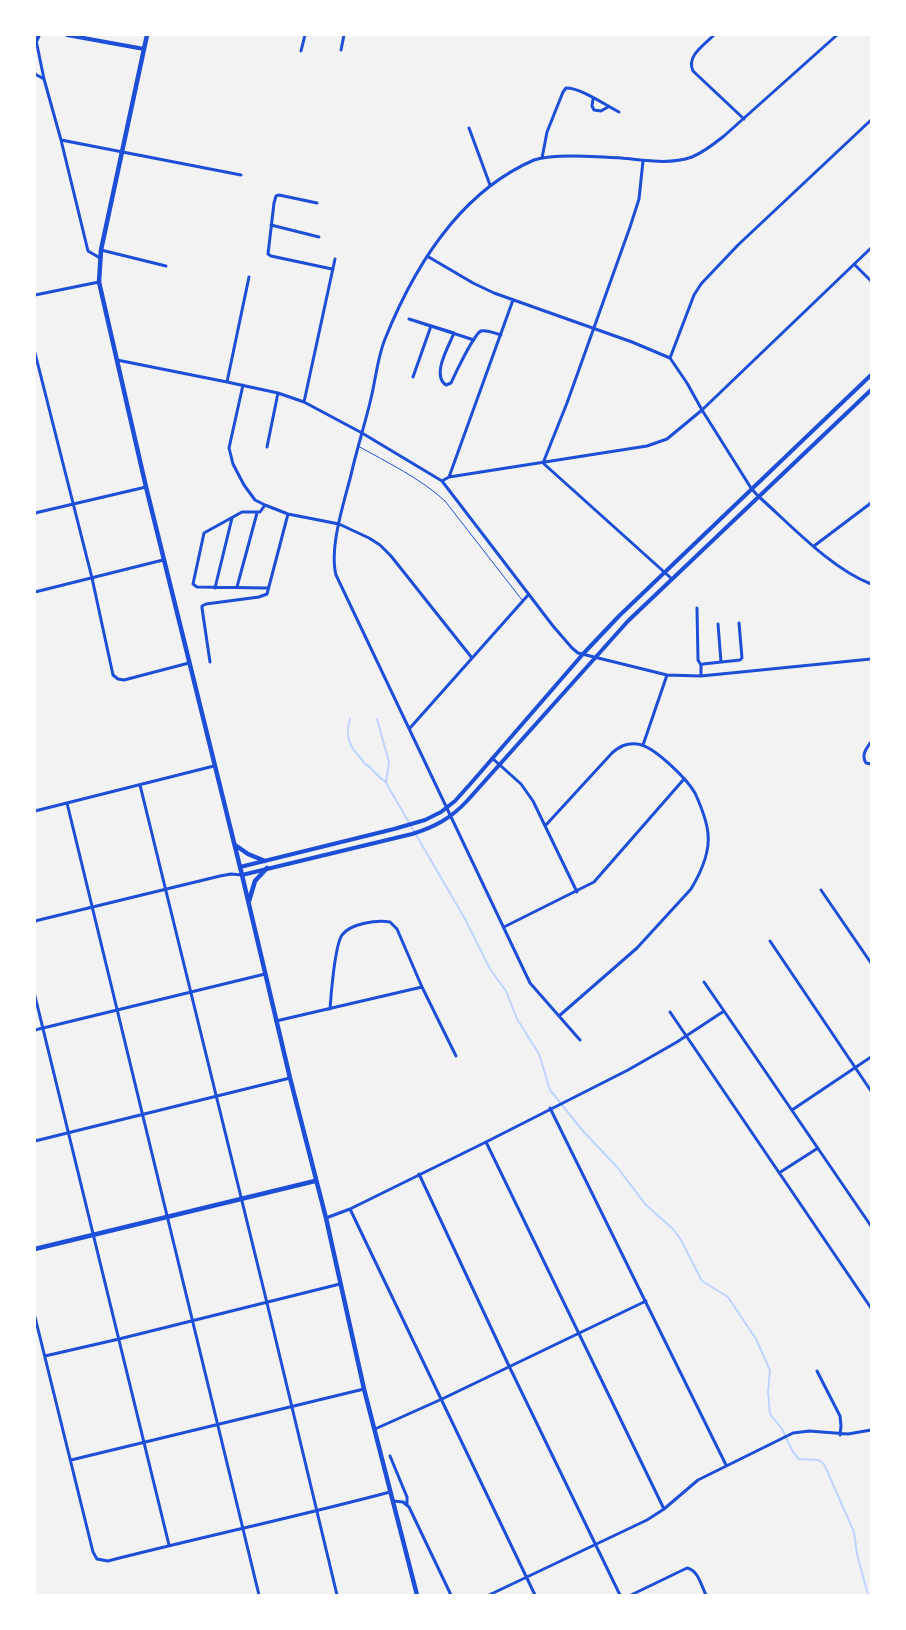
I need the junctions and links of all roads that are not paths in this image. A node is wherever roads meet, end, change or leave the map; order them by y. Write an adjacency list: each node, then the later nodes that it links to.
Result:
1 (39, 35): 8 (street)
2 (67, 35): 9 (street)
3 (147, 35): 9 (main road)
4 (305, 35): 11 (street)
5 (344, 35): 10 (street)
6 (714, 35): 17 (street)
7 (837, 35): 17 (street)
8 (36, 42): 13 (street)
9 (144, 50): 21 (main road)
10 (341, 50)
11 (301, 51)
12 (35, 74): 13 (street)
13 (44, 79): 20 (street)
14 (594, 99): 15 (street); 15 (street); 22 (street)
15 (608, 107): 16 (street)
16 (619, 112)
17 (744, 119): 23 (street)
18 (871, 120): 48 (street)
19 (469, 128): 25 (street)
20 (61, 140): 21 (street); 32 (street)
21 (122, 152): 24 (street); 30 (main road)
22 (542, 158): 23 (street); 25 (street)
23 (643, 161): 43 (street)
24 (241, 175)
25 (490, 185): 31 (street)
26 (317, 203): 27 (street)
27 (271, 225): 28 (street); 36 (street)
28 (319, 237)
29 (871, 248): 34 (street)
30 (101, 250): 32 (main road); 35 (street)
31 (427, 256): 41 (street); 58 (street)
32 (100, 258): 38 (main road)
33 (334, 259): 36 (street)
34 (854, 264): 39 (street); 57 (street)
35 (166, 266)
36 (332, 269): 56 (street)
37 (249, 277): 52 (street)
38 (99, 280): 40 (street); 49 (main road)
39 (871, 281)
40 (35, 295)
41 (513, 300): 43 (street); 45 (street)
42 (431, 326): 44 (street); 44 (street); 51 (street)
43 (594, 328): 48 (street); 61 (street)
44 (454, 333): 46 (street); 46 (street)
45 (501, 335): 46 (street); 62 (street)
46 (474, 340)
47 (35, 352): 68 (street)
48 (670, 358): 57 (street)
49 (117, 360): 52 (street); 64 (main road)
50 (871, 376): 65 (street)
51 (413, 377)
52 (227, 382): 53 (street)
53 (243, 385): 55 (street); 69 (street)
54 (871, 390): 66 (street)
55 (278, 393): 56 (street); 60 (street)
56 (304, 402): 58 (street)
57 (702, 410): 61 (street); 65 (street)
58 (362, 433): 59 (street); 63 (street)
59 (358, 446): 74 (street); 86 (lane)
60 (267, 447)
61 (543, 463): 62 (street); 77 (street)
62 (450, 477): 63 (street)
63 (442, 481): 85 (street)
64 (146, 486): 68 (street); 76 (main road)
65 (751, 488): 66 (street); 77 (street)
66 (758, 496): 75 (street); 79 (street)
67 (871, 503): 75 (street)
68 (73, 504): 70 (street); 78 (street)
69 (265, 505): 71 (street); 72 (street)
70 (35, 513)
71 (257, 513): 73 (street); 81 (street)
72 (288, 514): 74 (street); 83 (street)
73 (232, 518): 82 (street); 82 (street)
74 (339, 524): 92 (street); 100 (street)
75 (814, 546): 80 (street)
76 (164, 560): 78 (street); 96 (main road)
77 (665, 572): 79 (street); 90 (street)
78 (92, 578): 84 (street); 96 (street)
79 (672, 579): 91 (street)
80 (871, 584)
81 (237, 587): 82 (street); 83 (street)
82 (215, 588)
83 (268, 588): 94 (street)
84 (35, 592)
85 (529, 594): 86 (street); 90 (street)
86 (522, 600): 92 (street)
87 (697, 608): 97 (street)
88 (718, 624): 95 (street)
89 (739, 624): 95 (street)
90 (583, 654): 91 (street); 103 (street)
91 (595, 657): 98 (street); 105 (street)
92 (472, 658): 100 (street)
93 (871, 659): 99 (street)
94 (210, 662)
95 (721, 662): 97 (street)
96 (190, 663): 106 (main road)
97 (702, 665): 99 (street)
98 (667, 675): 99 (street); 102 (street)
99 (701, 676)
100 (410, 728): 110 (street)
101 (871, 742): 104 (street)
102 (643, 745): 107 (street); 113 (street)
103 (492, 758): 105 (street); 110 (street)
104 (871, 764)
105 (500, 765): 112 (street); 113 (street)
106 (214, 766): 108 (street); 114 (main road)
107 (684, 779): 122 (street); 138 (street)
108 (140, 785): 109 (street); 120 (street)
109 (67, 804): 111 (street); 124 (street)
110 (447, 808): 112 (street); 115 (street)
111 (35, 811)
112 (451, 816): 117 (street); 126 (street)
113 (545, 826): 122 (street)
114 (234, 844): 115 (main road); 116 (main road)
115 (265, 861): 116 (street)
116 (240, 867): 118 (street); 119 (main road)
117 (268, 868): 119 (street); 123 (main road)
118 (231, 874): 119 (street); 120 (street)
119 (242, 875): 123 (main road)
120 (166, 889): 124 (street); 132 (street)
121 (821, 890): 128 (street)
122 (577, 892): 126 (street)
123 (248, 904): 129 (main road)
124 (91, 907): 125 (street); 135 (street)
125 (35, 920)
126 (504, 927): 138 (street)
127 (770, 941): 146 (street)
128 (871, 963)
129 (265, 974): 132 (street); 139 (main road)
130 (704, 982): 137 (street)
131 (422, 986): 134 (street); 134 (street); 144 (street)
132 (192, 992): 135 (street); 149 (street)
133 (35, 996): 140 (street)
134 (330, 1009): 139 (street)
135 (116, 1010): 140 (street); 152 (street)
136 (670, 1012): 142 (street)
137 (724, 1012): 142 (street); 151 (street)
138 (559, 1016): 143 (street)
139 (276, 1021): 147 (main road)
140 (43, 1028): 141 (street); 153 (street)
141 (35, 1030)
142 (686, 1036): 150 (street); 157 (street)
143 (580, 1040)
144 (456, 1056)
145 (871, 1056): 146 (street)
146 (855, 1068): 148 (street); 151 (street)
147 (290, 1078): 149 (street); 159 (main road)
148 (871, 1091)
149 (216, 1096): 152 (street); 160 (street)
150 (550, 1108): 155 (street); 168 (street)
151 (792, 1110): 156 (street)
152 (142, 1114): 153 (street); 162 (street)
153 (68, 1132): 154 (street); 165 (street)
154 (35, 1141)
155 (486, 1142): 158 (street); 173 (street)
156 (818, 1148): 157 (street); 164 (street)
157 (779, 1173): 170 (street)
158 (419, 1174): 161 (street); 176 (street)
159 (316, 1181): 160 (main road); 163 (main road)
160 (241, 1199): 162 (main road); 169 (street)
161 (350, 1209): 163 (street); 179 (street)
162 (167, 1217): 165 (main road); 172 (street)
163 (326, 1218): 167 (main road)
164 (870, 1224)
165 (93, 1235): 166 (main road); 174 (street)
166 (35, 1249)
167 (340, 1284): 169 (street); 178 (main road)
168 (646, 1301): 173 (street); 188 (street)
169 (267, 1303): 172 (street); 180 (street)
170 (871, 1308)
171 (35, 1317): 175 (street)
172 (192, 1320): 174 (street); 181 (street)
173 (579, 1333): 176 (street); 192 (street)
174 (119, 1339): 175 (street); 185 (street)
175 (45, 1356): 187 (street)
176 (509, 1366): 179 (street); 195 (street)
177 (817, 1371): 184 (street)
178 (364, 1389): 180 (street); 182 (main road)
179 (442, 1399): 182 (street); 197 (street)
180 (291, 1406): 181 (street); 193 (street)
181 (218, 1424): 185 (street); 194 (street)
182 (375, 1429): 189 (main road)
183 (871, 1430): 184 (street)
184 (840, 1435): 188 (street)
185 (144, 1442): 187 (street); 196 (street)
186 (390, 1456): 191 (street)
187 (71, 1460): 196 (street)
188 (726, 1465): 192 (street)
189 (390, 1492): 190 (main road); 193 (street)
190 (392, 1502): 191 (street); 200 (main road)
191 (407, 1504): 201 (street)
192 (664, 1509): 195 (street)
193 (317, 1511): 194 (street); 199 (street)
194 (243, 1527): 196 (street); 198 (street)
195 (595, 1544): 197 (street); 204 (street)
196 (169, 1545)
197 (526, 1577): 202 (street); 203 (street)
198 (259, 1595)
199 (336, 1595)
200 (417, 1595)
201 (451, 1595)
202 (489, 1595)
203 (535, 1595)
204 (620, 1595)
205 (630, 1595): 206 (street)
206 (706, 1595)

